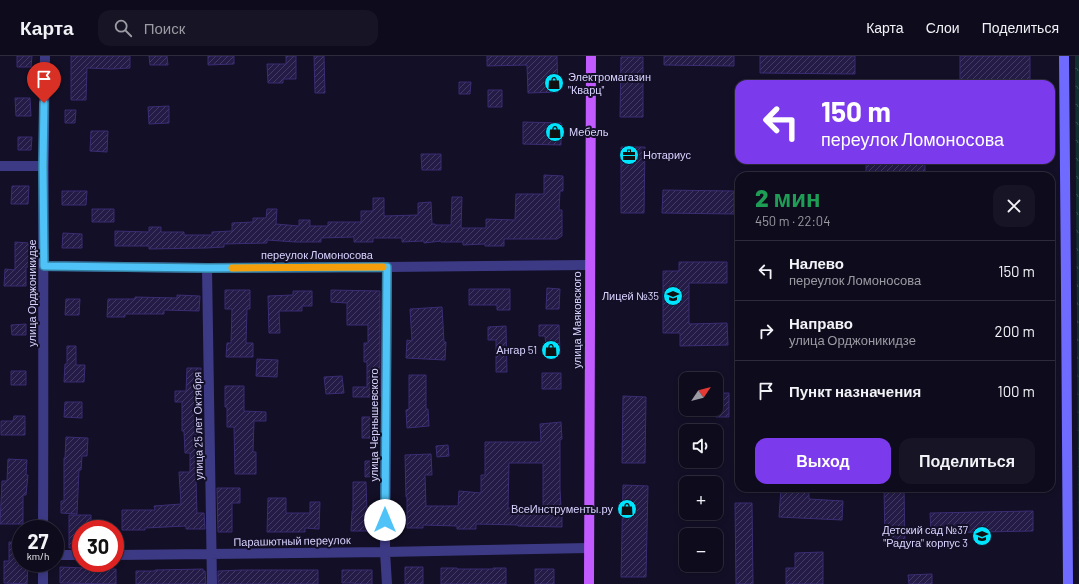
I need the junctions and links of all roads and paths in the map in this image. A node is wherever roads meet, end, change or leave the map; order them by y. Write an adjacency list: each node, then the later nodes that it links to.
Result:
1 (45, 56): 5 (street, улица Орджоникидзе)
2 (590, 56): 6 (main road, улица Маяковского)
3 (1064, 56): 20 (street)
4 (0, 166): 5 (street)
5 (43, 166): 7 (street, улица Орджоникидзе)
6 (589, 265): 8 (street, переулок Ломоносова); 11 (main road, улица Маяковского)
7 (44, 266): 9 (street, переулок Ломоносова); 10 (street, улица Орджоникидзе)
8 (387, 267): 9 (street, переулок Ломоносова); 12 (street, улица Чернышевского)
9 (207, 268): 13 (street, улица 25 лет Октября)
10 (44, 520)
11 (589, 548): 12 (street, Парашютный переулок); 19 (main road, улица Маяковского)
12 (385, 552): 13 (street, Парашютный переулок); 18 (street, улица Чернышевского)
13 (212, 554): 14 (street, Парашютный переулок); 17 (street, улица 25 лет Октября)
14 (124, 555)
15 (43, 572): 16 (street)
16 (43, 584)
17 (212, 584)
18 (387, 584)
19 (589, 584)
20 (1068, 584)

